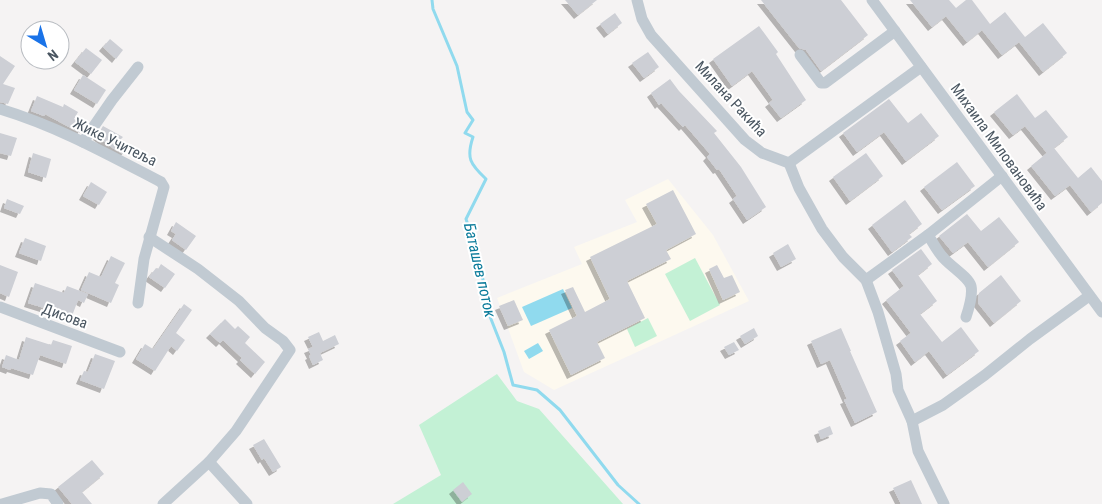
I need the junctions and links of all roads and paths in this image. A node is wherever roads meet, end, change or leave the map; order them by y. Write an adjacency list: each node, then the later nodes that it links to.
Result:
1 (637, 0): 9 (street, Милана Ракића)
2 (872, 0): 3 (street, Михаила Миловановића)
3 (895, 31): 4 (street); 6 (street, Михаила Миловановића)
4 (800, 55)
5 (138, 67): 8 (street)
6 (922, 67): 9 (street); 10 (street, Михаила Миловановића)
7 (0, 110): 8 (street, Жике Учитеља)
8 (83, 142): 12 (street, Жике Учитеља)
9 (789, 163): 13 (street)
10 (1002, 176): 11 (street); 14 (street, Михаила Миловановића)
11 (928, 235): 13 (street); 18 (street)
12 (149, 237): 15 (street, Жике Учитеља); 21 (street)
13 (866, 280): 20 (street)
14 (1089, 296): 17 (street, Михаила Миловановића); 20 (street)
15 (138, 304)
16 (0, 307): 19 (street, Дисова)
17 (1102, 312)
18 (966, 317)
19 (120, 352)
20 (912, 421): 26 (street)
21 (209, 462): 24 (street); 25 (street)
22 (2, 504): 23 (street)
23 (58, 504)
24 (163, 504)
25 (247, 504)
26 (944, 504)

